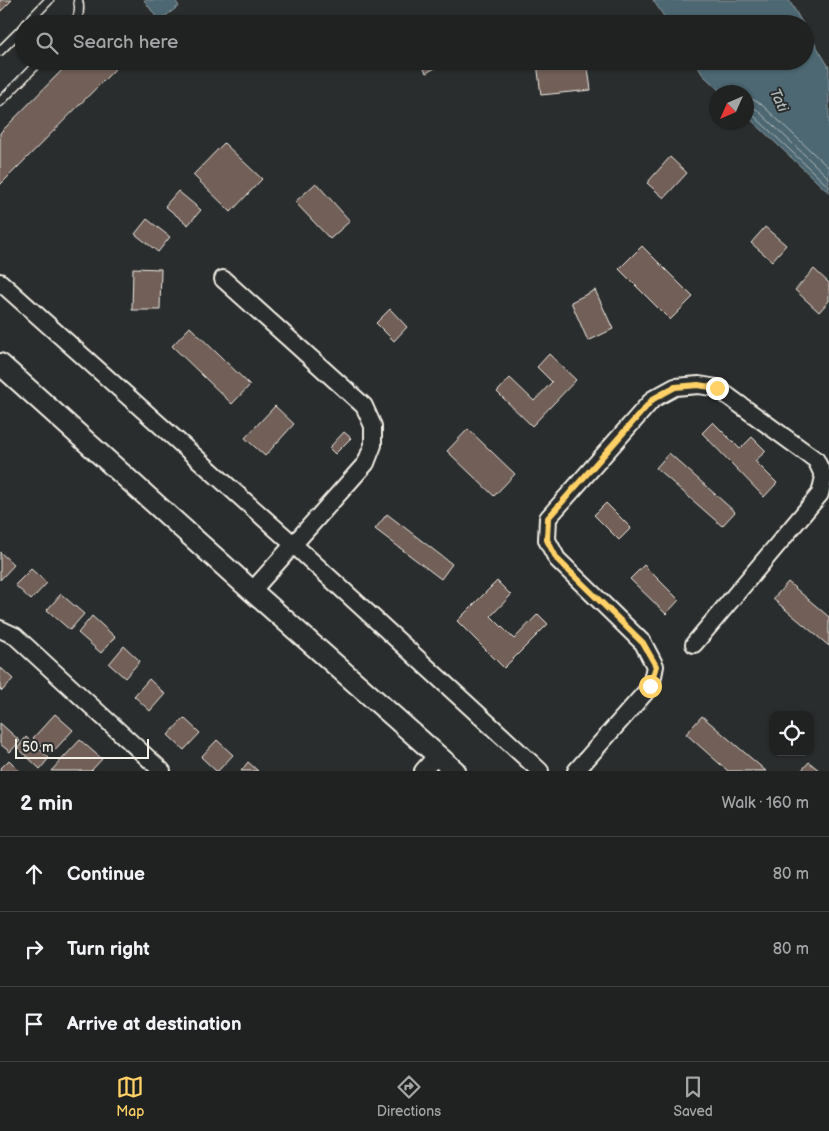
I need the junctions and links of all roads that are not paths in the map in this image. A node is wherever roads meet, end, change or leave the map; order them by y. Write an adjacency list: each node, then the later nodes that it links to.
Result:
1 (49, 0): 3 (lane)
2 (78, 0): 4 (lane)
3 (35, 15)
4 (78, 15)
5 (15, 36): 6 (lane)
6 (0, 52)
7 (31, 70): 8 (lane)
8 (0, 102)
9 (223, 279): 12 (street)
10 (0, 282): 12 (street)
11 (0, 364): 13 (street)
12 (294, 546): 13 (street); 20 (street)
13 (252, 591): 16 (street)
14 (0, 629): 17 (street)
15 (694, 644): 21 (street)
16 (437, 755): 18 (street); 19 (street)
17 (162, 771)
18 (423, 771)
19 (455, 771)
20 (540, 771)
21 (576, 771)

